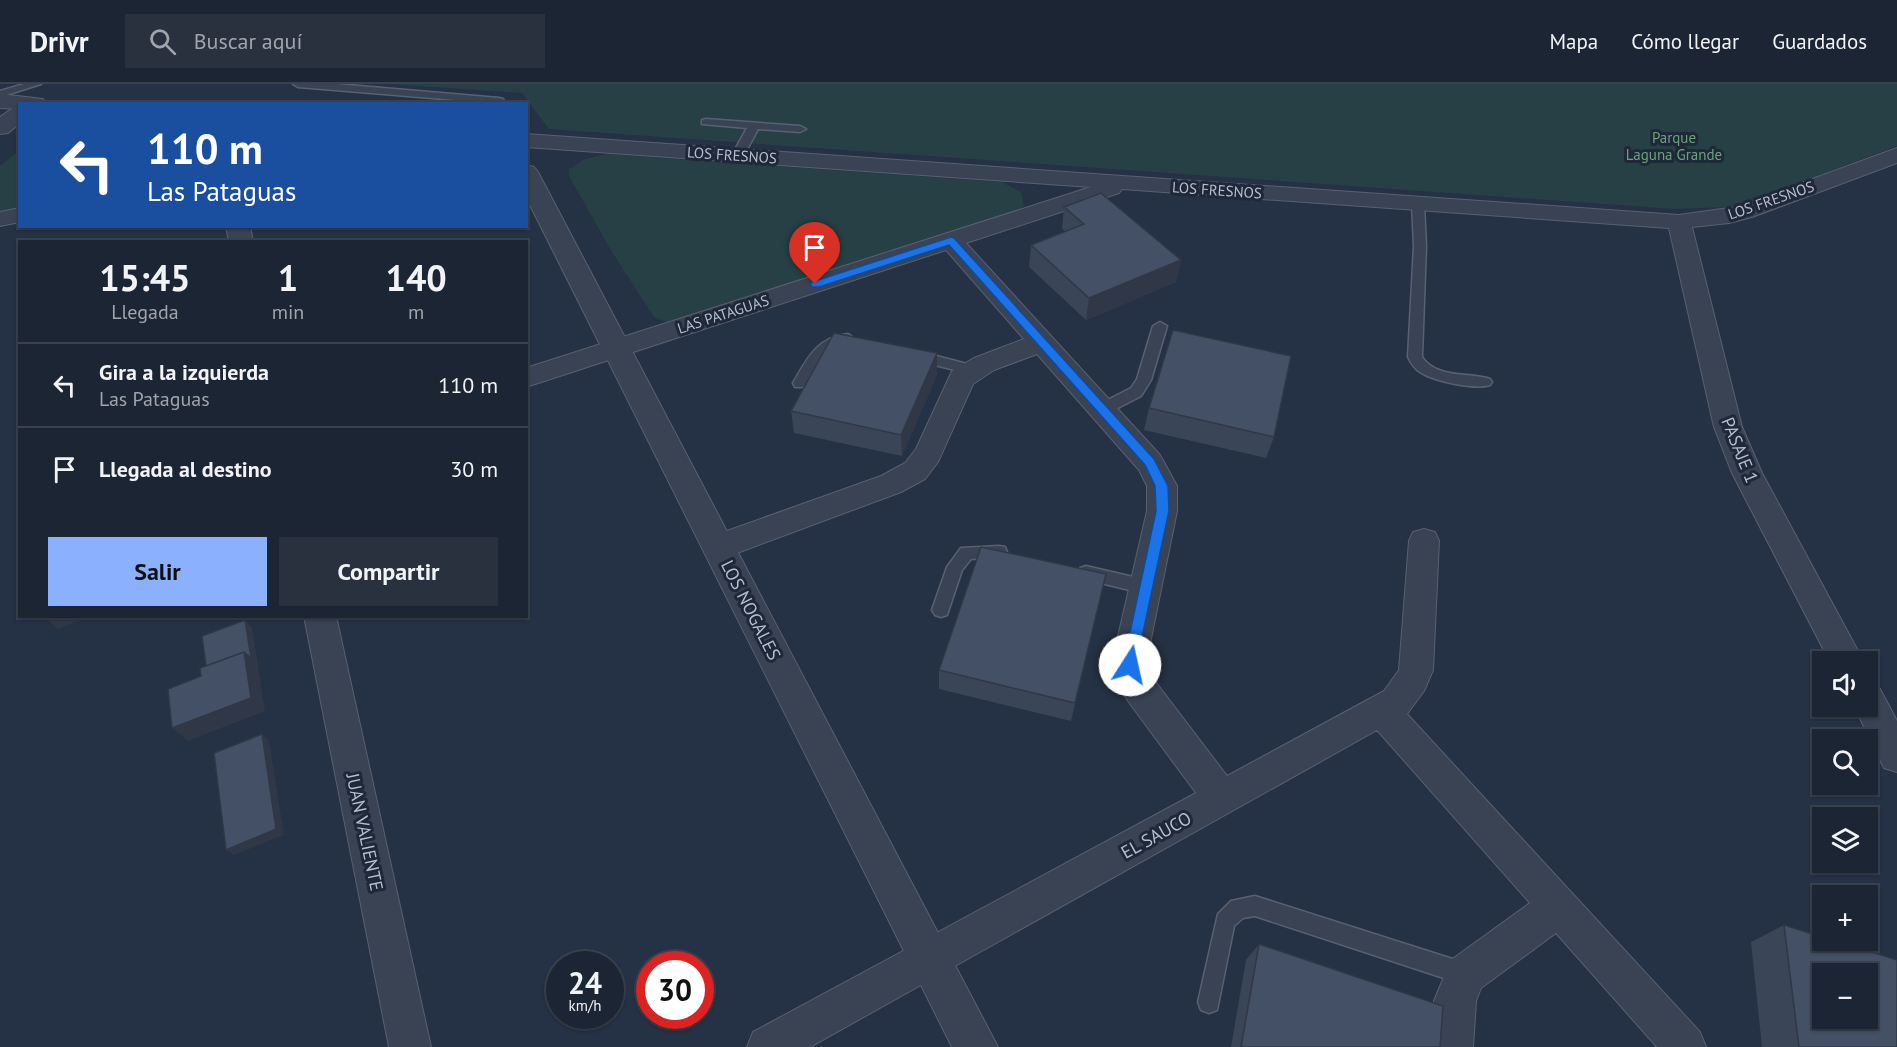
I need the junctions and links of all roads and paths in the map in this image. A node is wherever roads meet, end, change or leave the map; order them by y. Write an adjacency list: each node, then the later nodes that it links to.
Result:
1 (36, 84): 3 (lane)
2 (298, 84): 6 (lane)
3 (0, 94)
4 (0, 101): 5 (street)
5 (18, 102)
6 (499, 102)
7 (18, 114): 10 (street)
8 (706, 122): 9 (lane)
9 (754, 126): 11 (lane); 13 (lane)
10 (0, 128)
11 (800, 129)
12 (528, 140): 13 (street, LOS FRESNOS)
13 (738, 155): 16 (street, LOS FRESNOS)
14 (1897, 155): 20 (street, LOS FRESNOS)
15 (528, 176): 25 (street, LOS NOGALES)
16 (1126, 183): 17 (street, LOS FRESNOS); 21 (street, LAS PATAGUAS)
17 (1418, 205): 20 (street, LOS FRESNOS); 29 (lane)
18 (18, 215): 19 (street)
19 (0, 219)
20 (1679, 222): 39 (street, PASAJE 1)
21 (951, 241): 24 (street); 25 (street, LAS PATAGUAS)
22 (1160, 326): 31 (lane)
23 (858, 341): 30 (lane)
24 (1043, 342): 27 (street); 31 (street)
25 (617, 349): 28 (street, LAS PATAGUAS); 33 (street, LOS NOGALES)
26 (904, 353): 27 (lane)
27 (974, 370): 33 (street)
28 (528, 377)
29 (1485, 382)
30 (800, 384)
31 (1102, 409): 36 (street)
32 (1424, 541): 40 (street, EL SAUCO)
33 (718, 547): 45 (street, LOS NOGALES)
34 (1015, 555): 37 (lane)
35 (1070, 569): 36 (lane)
36 (1146, 587): 43 (street)
37 (941, 610)
38 (320, 618): 48 (street, JUAN VALIENTE)
39 (1841, 651)
40 (1382, 711): 43 (street, EL SAUCO); 44 (street)
41 (1877, 717): 42 (street)
42 (1897, 756)
43 (1222, 799): 45 (street, EL SAUCO)
44 (1558, 907): 46 (street); 52 (street)
45 (930, 959): 49 (street, EL SAUCO); 50 (street, LOS NOGALES)
46 (1465, 974): 47 (lane); 51 (street)
47 (1209, 1002)
48 (410, 1047)
49 (768, 1047)
50 (975, 1047)
51 (1452, 1047)
52 (1685, 1047)

